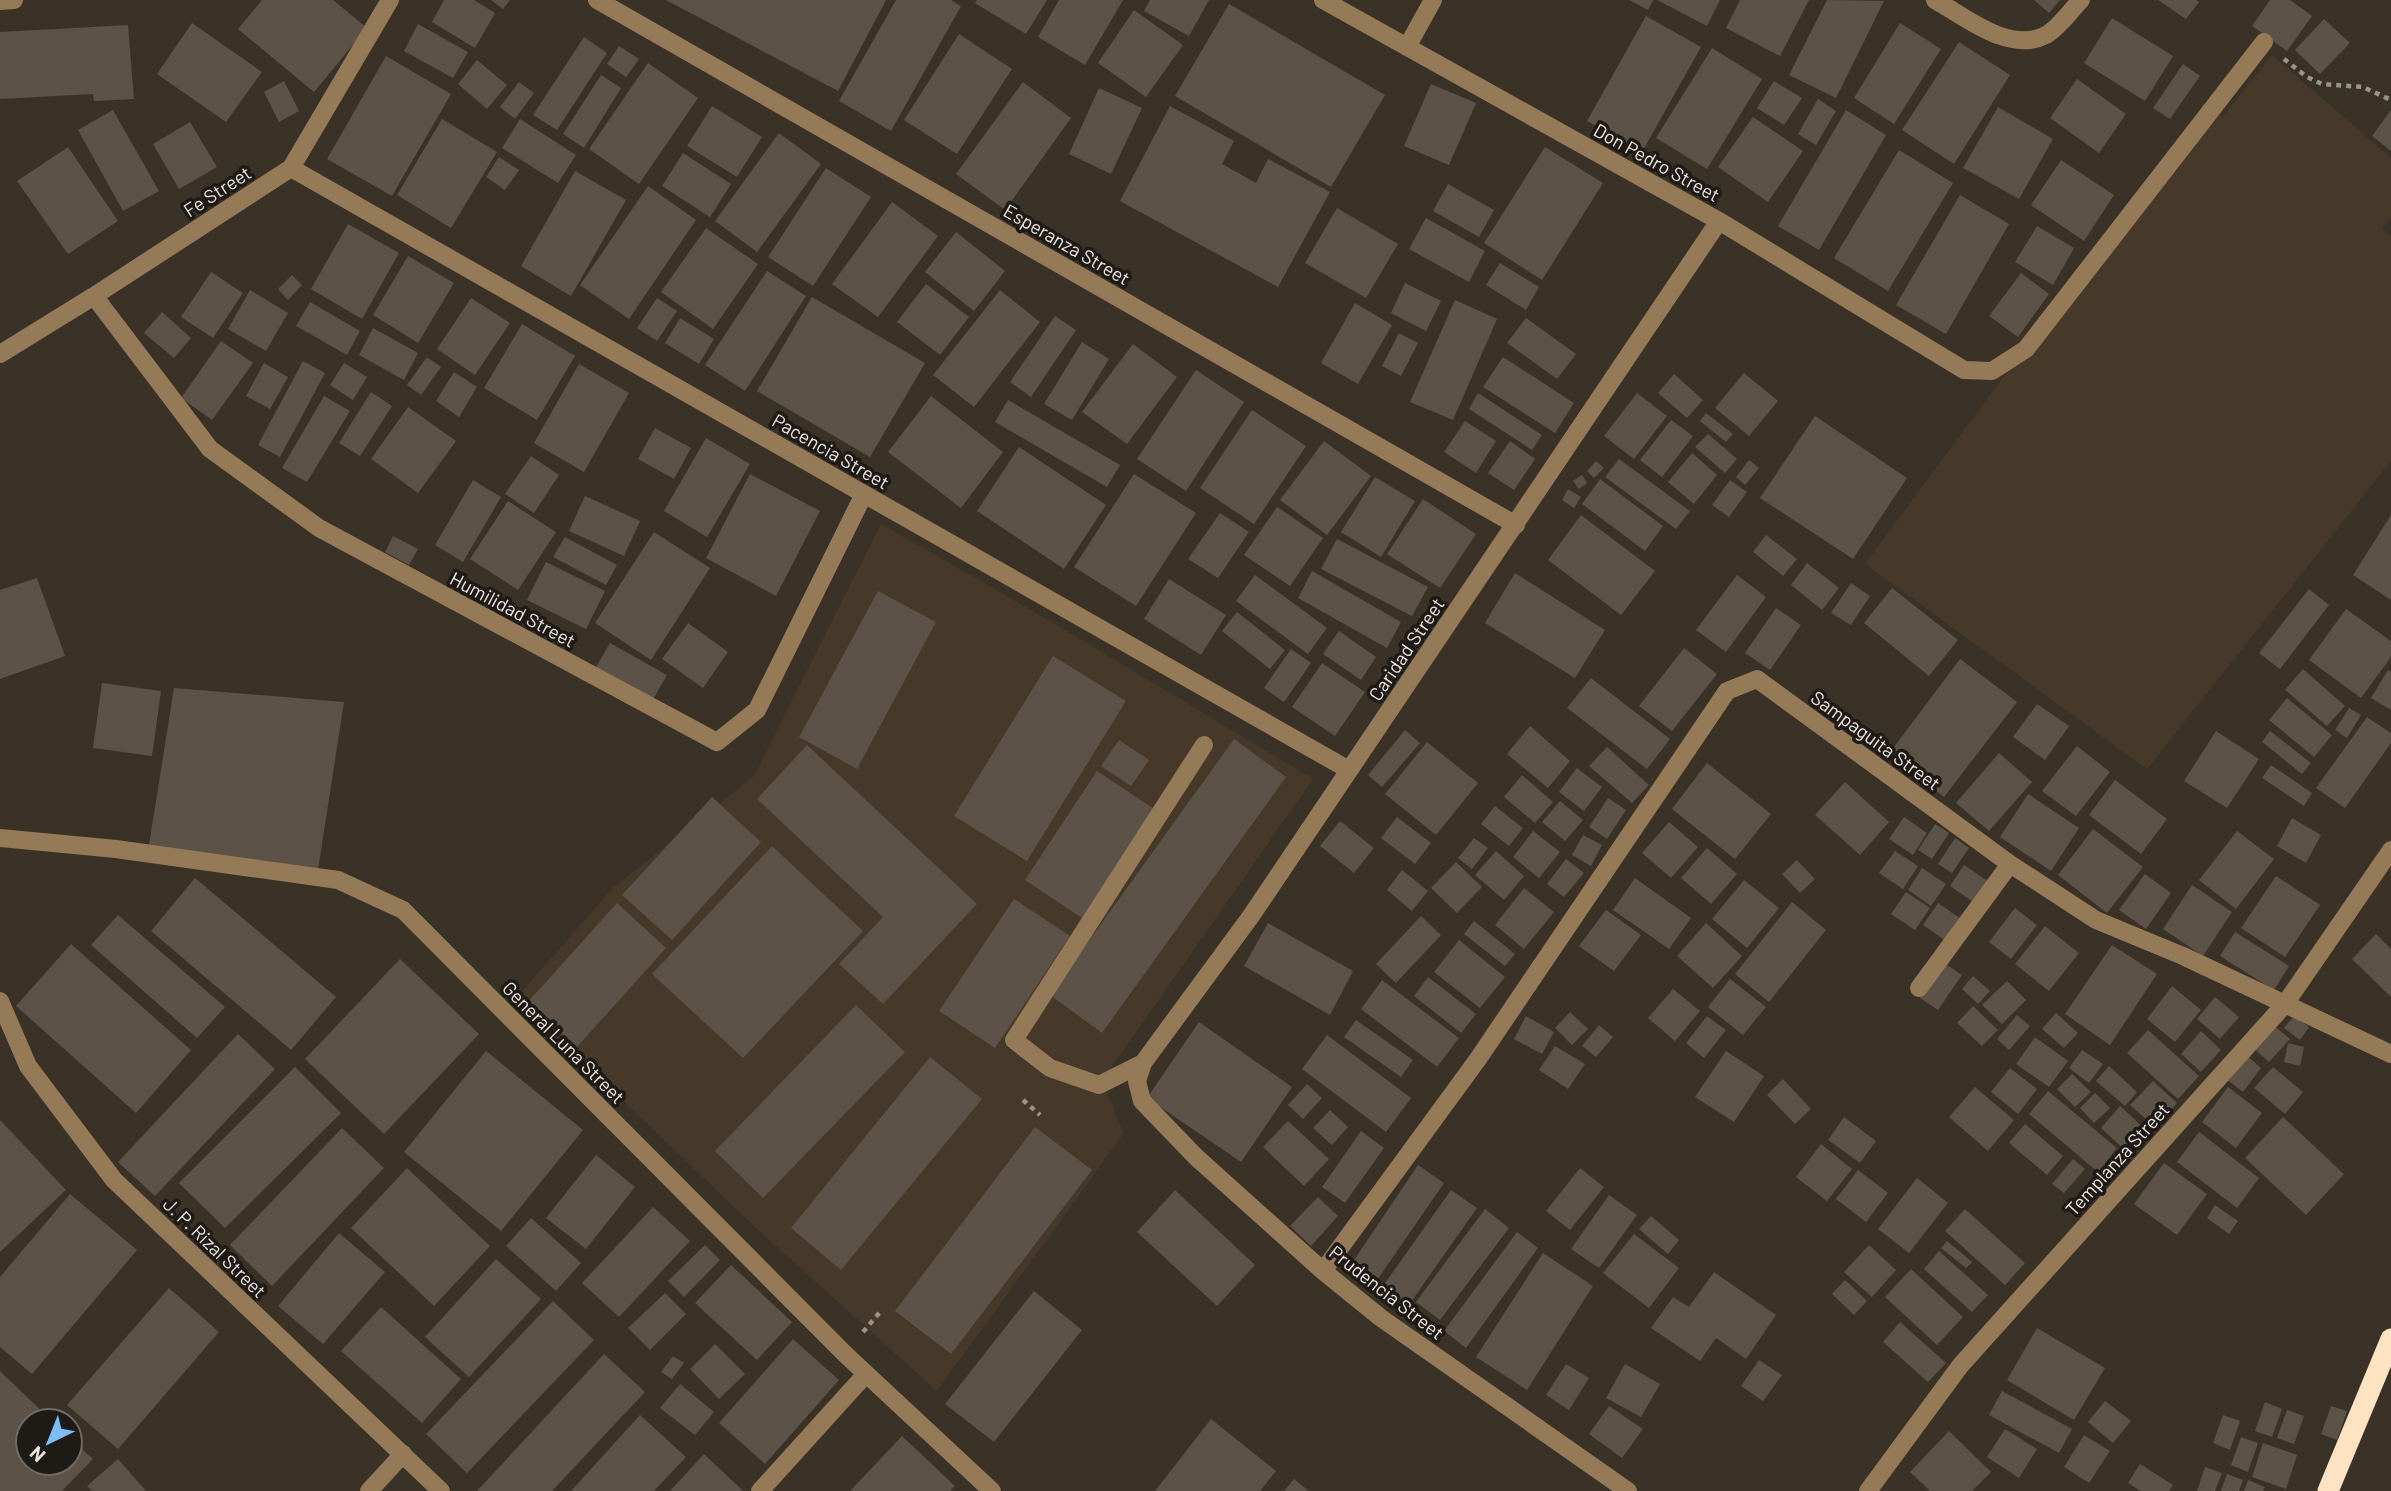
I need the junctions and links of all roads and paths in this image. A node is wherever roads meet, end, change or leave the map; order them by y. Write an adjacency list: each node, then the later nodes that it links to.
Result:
1 (14, 0): 8 (street)
2 (390, 0): 12 (street, Fe Street)
3 (597, 0): 17 (street, Esperanza Street)
4 (1323, 0): 10 (street, Don Pedro Street)
5 (1433, 0): 10 (street)
6 (1935, 0): 7 (street)
7 (2081, 0)
8 (0, 1)
9 (2264, 42): 11 (path); 13 (street, Don Pedro Street)
10 (1408, 47): 13 (street, Don Pedro Street)
11 (2391, 100)
12 (291, 168): 14 (street, Fe Street); 16 (street, Pacencia Street)
13 (1719, 221): 17 (street, Caridad Street)
14 (94, 296): 15 (street, Fe Street); 16 (street, Humilidad Street)
15 (0, 354)
16 (864, 494): 19 (street, Pacencia Street)
17 (1516, 525): 19 (street, Caridad Street)
18 (1204, 745): 27 (street)
19 (1349, 770): 27 (street, Caridad Street)
20 (0, 838): 34 (street, General Luna Street)
21 (2391, 850): 25 (street, Templanza Street)
22 (2010, 864): 23 (street); 25 (street, Sampaguita Street); 30 (street, Sampaguita Street)
23 (1919, 988)
24 (0, 1001): 35 (street, J. P. Rizal Street)
25 (2285, 1004): 26 (street, Sampaguita Street); 41 (street, Templanza Street)
26 (2391, 1054)
27 (1143, 1063): 30 (street, Prudencia Street)
28 (1023, 1100): 29 (path)
29 (1040, 1115)
30 (1323, 1271): 40 (street, Prudencia Street)
31 (880, 1312): 32 (path)
32 (869, 1325)
33 (2391, 1339): 42 (highway)
34 (866, 1374): 38 (street); 39 (street, General Luna Street)
35 (402, 1454): 36 (street); 37 (street, J. P. Rizal Street)
36 (369, 1491)
37 (440, 1491)
38 (760, 1491)
39 (992, 1491)
40 (1628, 1491)
41 (1868, 1491)
42 (2328, 1491)

